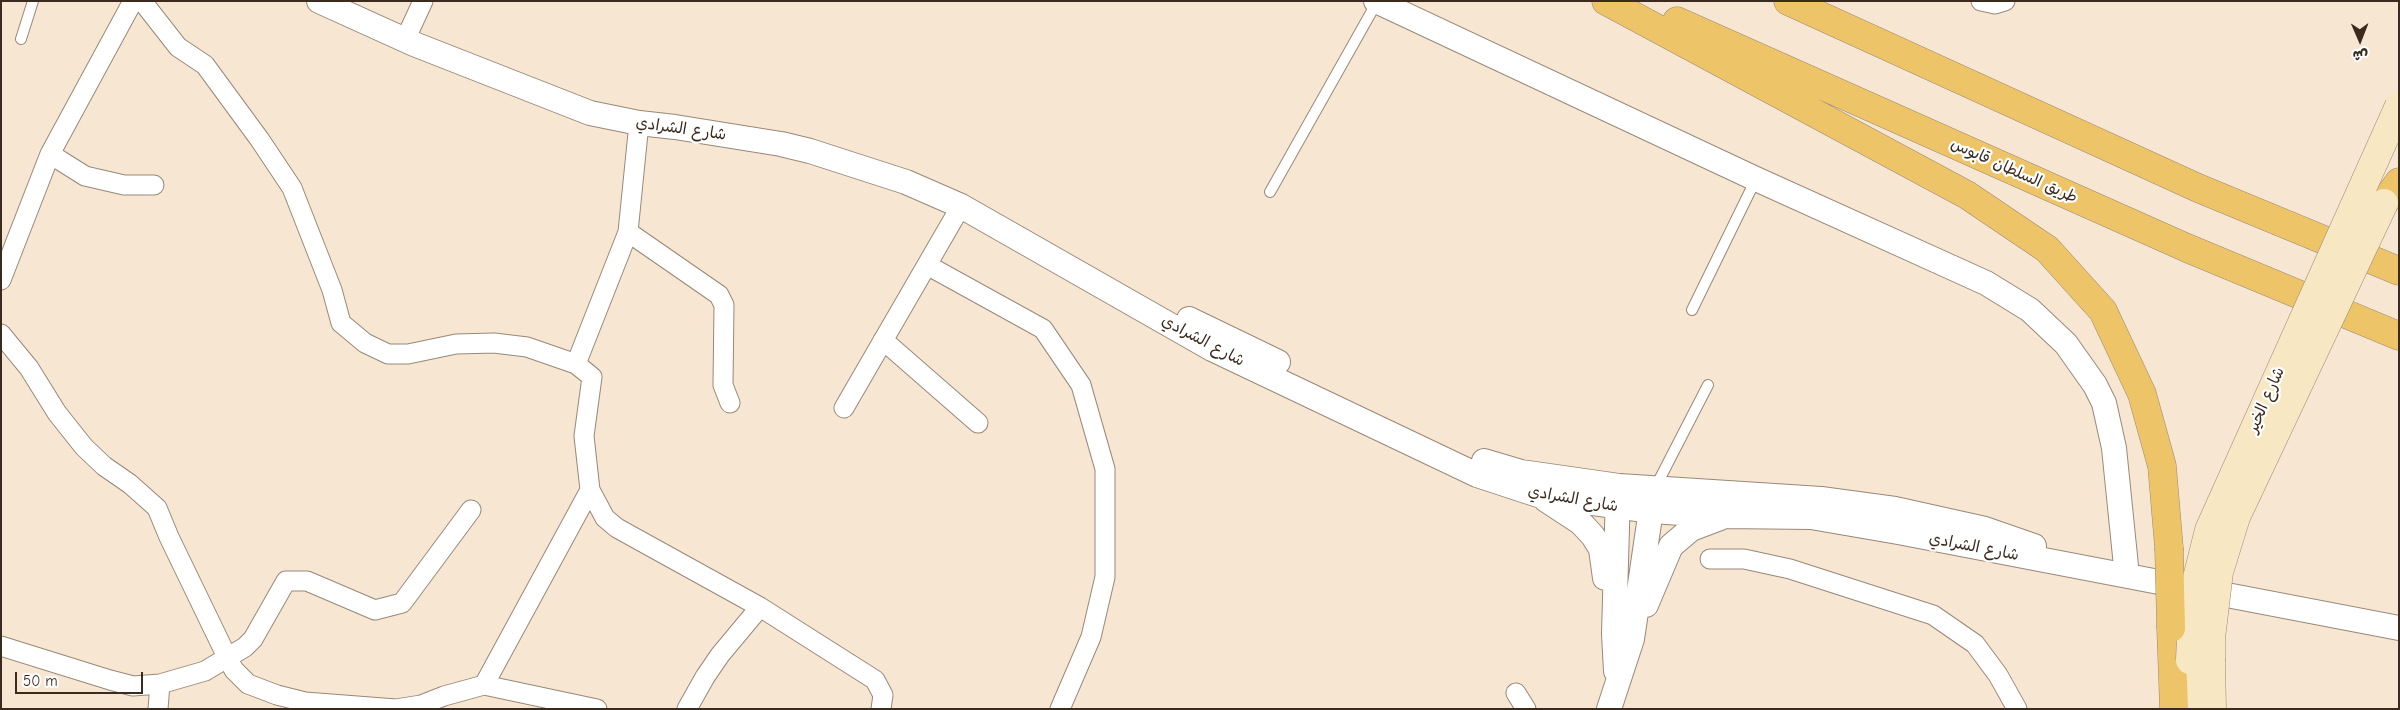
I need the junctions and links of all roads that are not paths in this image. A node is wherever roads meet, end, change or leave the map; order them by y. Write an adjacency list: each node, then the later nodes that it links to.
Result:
1 (33, 1): 12 (lane)
2 (133, 1): 16 (street)
3 (142, 1): 34 (street)
4 (319, 1): 13 (street, شارع الشرادي)
5 (422, 1): 13 (street)
6 (1376, 1): 18 (street); 21 (lane)
7 (1606, 1): 64 (highway, bridge)
8 (1632, 1): 32 (highway, طريق السلطان قابوس)
9 (1788, 1): 20 (highway)
10 (1981, 1): 11 (street)
11 (2005, 1)
12 (21, 39)
13 (405, 40): 15 (street, شارع الشرادي)
14 (2399, 106): 53 (main road, شارع الخير, bridge)
15 (639, 124): 23 (street, شارع الشرادي); 24 (street)
16 (50, 154): 19 (street); 29 (street)
17 (2399, 168): 22 (main road, شارع الخير)
18 (1756, 179): 30 (lane); 47 (street)
19 (154, 184)
20 (2198, 188): 26 (highway); 28 (highway)
21 (1270, 192)
22 (2391, 192): 53 (main road, شارع الخير, bridge)
23 (961, 206): 25 (street, شارع الشرادي); 27 (street)
24 (628, 232): 34 (street); 36 (street)
25 (1042, 252): 40 (street, شارع الشرادي); 41 (street, شارع الشرادي)
26 (2399, 256)
27 (927, 265): 33 (street); 61 (street)
28 (2399, 271)
29 (1, 280)
30 (1692, 310)
31 (1, 334): 52 (street)
32 (2395, 335)
33 (883, 340): 37 (street); 38 (street)
34 (576, 364): 39 (street)
35 (1708, 385): 42 (lane)
36 (730, 403)
37 (844, 408)
38 (978, 423)
39 (590, 490): 48 (street); 55 (street)
40 (1541, 496): 41 (street, شارع الشرادي); 50 (street)
41 (1618, 497): 42 (street, شارع الشرادي); 50 (street)
42 (1653, 500): 44 (street, شارع الشرادي); 46 (street, شارع الشرادي); 50 (street)
43 (471, 510): 52 (street)
44 (1725, 516): 46 (street, شارع الشرادي); 50 (street)
45 (1710, 559): 63 (street)
46 (2096, 571): 47 (street, شارع الشرادي)
47 (2127, 576): 49 (street, شارع الشرادي)
48 (760, 607): 59 (street); 60 (street)
49 (2399, 628)
50 (1623, 636): 62 (street)
51 (1, 646): 54 (street)
52 (227, 657): 54 (street); 56 (street)
53 (2200, 661): 65 (main road, شارع الخير); 66 (main road, شارع الخير)
54 (160, 684): 57 (street)
55 (484, 685): 56 (street); 58 (street)
56 (304, 705)
57 (158, 709)
58 (597, 709)
59 (687, 709)
60 (881, 709)
61 (1060, 709)
62 (1609, 709)
63 (2017, 709)
64 (2174, 709)
65 (2192, 709)
66 (2212, 709)

